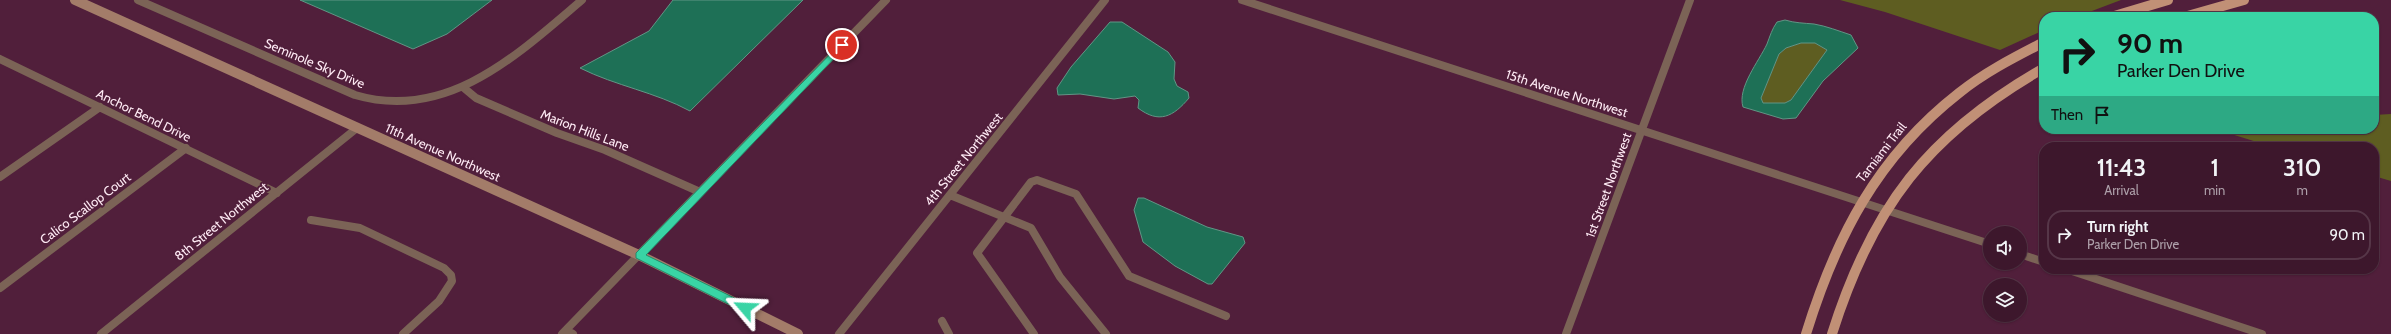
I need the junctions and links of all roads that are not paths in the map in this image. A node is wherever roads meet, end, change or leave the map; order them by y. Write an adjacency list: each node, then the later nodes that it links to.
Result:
1 (75, 0): 17 (street, 11th Avenue Northwest)
2 (138, 0): 15 (street, Seminole Sky Drive)
3 (582, 0): 15 (street, Seminole Sky Drive)
4 (886, 0): 21 (street)
5 (1105, 0): 23 (street, 4th Street Northwest)
6 (1242, 0): 18 (street, 15th Avenue Northwest)
7 (1690, 0): 18 (street, 1st Street Northwest)
8 (2168, 0): 10 (main road)
9 (2244, 0): 11 (main road)
10 (2139, 12)
11 (2202, 12)
12 (2039, 44): 24 (main road, Tamiami Trail)
13 (0, 59): 16 (street, Anchor Bend Drive)
14 (2039, 71): 25 (main road)
15 (464, 88): 21 (street, Marion Hills Lane)
16 (100, 107): 19 (street, Anchor Bend Drive); 20 (street)
17 (357, 128): 22 (street, 8th Street Northwest); 29 (street, 11th Avenue Northwest)
18 (1641, 130): 24 (street, 15th Avenue Northwest); 44 (street, 1st Street Northwest)
19 (186, 148): 22 (street, Anchor Bend Drive); 33 (street, Calico Scallop Court)
20 (0, 177)
21 (700, 192): 29 (street)
22 (277, 193): 37 (street, 8th Street Northwest)
23 (950, 195): 26 (street); 40 (street, 4th Street Northwest)
24 (1860, 203): 25 (street, 15th Avenue Northwest); 45 (main road, Tamiami Trail)
25 (1885, 210): 28 (street, 15th Avenue Northwest); 46 (main road)
26 (1004, 217): 34 (street); 42 (street); 43 (street)
27 (311, 220): 38 (street)
28 (1983, 242)
29 (639, 256): 36 (street); 39 (street, 11th Avenue Northwest)
30 (2027, 256): 31 (street)
31 (2039, 260)
32 (2081, 274): 47 (street)
33 (0, 288)
34 (1226, 316)
35 (942, 321): 41 (street)
36 (567, 333)
37 (102, 334)
38 (403, 334)
39 (798, 334)
40 (839, 334)
41 (950, 334)
42 (1034, 334)
43 (1106, 334)
44 (1566, 334)
45 (1806, 334)
46 (1832, 334)
47 (2262, 334)

